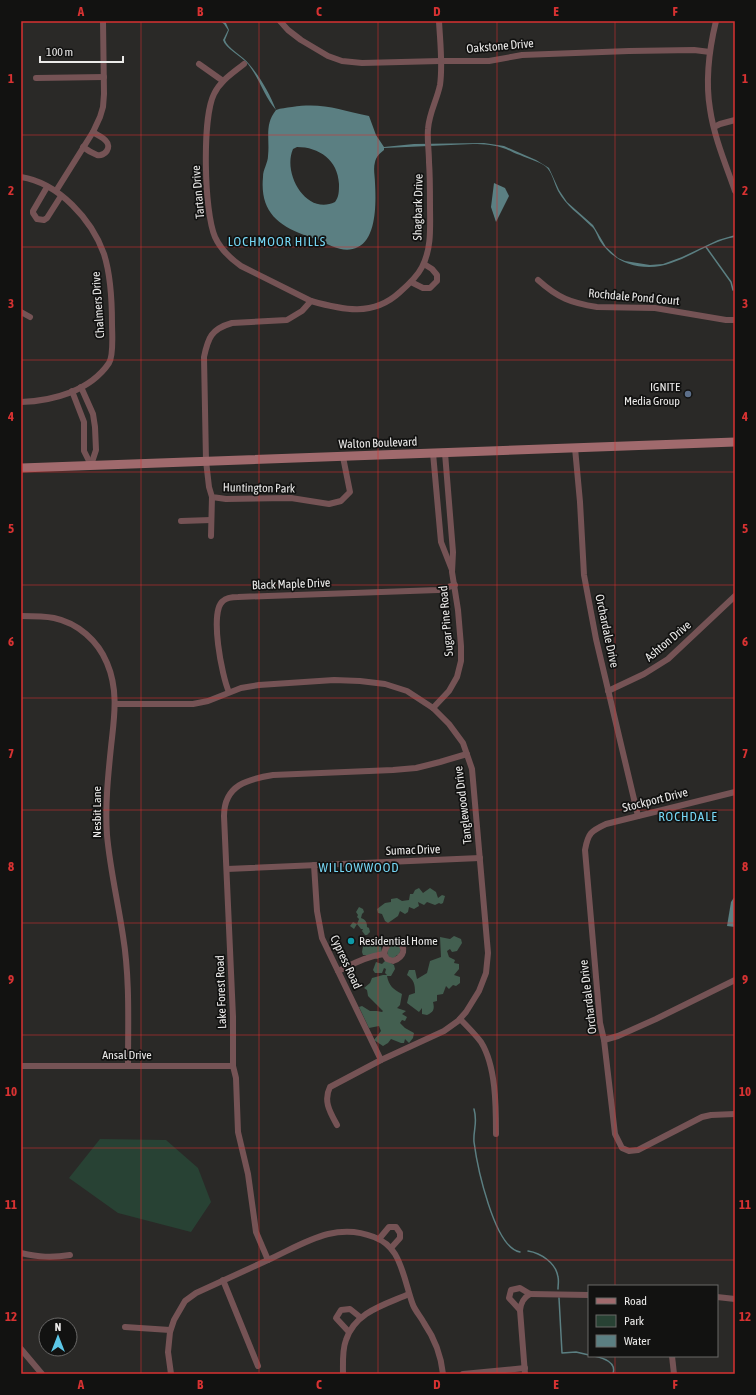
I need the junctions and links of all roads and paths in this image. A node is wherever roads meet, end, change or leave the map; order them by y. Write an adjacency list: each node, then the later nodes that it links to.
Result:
1 (103, 21): 9 (street)
2 (280, 21): 6 (street, Oakstone Drive)
3 (439, 21): 6 (street, Shagbark Drive)
4 (716, 21): 5 (street)
5 (710, 52): 6 (street, Oakstone Drive); 13 (street)
6 (440, 61): 20 (street, Shagbark Drive)
7 (199, 64): 11 (street)
8 (244, 64): 11 (street, Tartan Drive)
9 (104, 76): 10 (street); 14 (street)
10 (36, 78)
11 (223, 81): 23 (street, Tartan Drive)
12 (735, 120): 13 (street)
13 (714, 127): 18 (street)
14 (93, 132): 15 (street); 15 (street)
15 (83, 147): 19 (street)
16 (21, 177): 17 (street, Chalmers Drive)
17 (47, 187): 19 (street, Chalmers Drive); 19 (street)
18 (735, 191)
19 (59, 194): 27 (street, Chalmers Drive)
20 (424, 264): 22 (street, Shagbark Drive); 22 (street)
21 (538, 280): 26 (street, Rochdale Pond Court)
22 (411, 282): 23 (street, Shagbark Drive)
23 (311, 301): 34 (street)
24 (21, 312): 25 (street)
25 (30, 317)
26 (735, 320)
27 (77, 389): 28 (street, Chalmers Drive); 35 (street); 35 (street)
28 (21, 402)
29 (735, 442): 30 (main road, Walton Boulevard)
30 (575, 448): 32 (main road, Walton Boulevard); 45 (street, Orchardale Drive)
31 (433, 453): 32 (main road, Walton Boulevard); 33 (main road, Walton Boulevard); 41 (street, Sugar Pine Road)
32 (445, 453): 41 (street, Sugar Pine Road)
33 (343, 456): 34 (main road, Walton Boulevard); 37 (street, Huntington Park)
34 (206, 461): 35 (main road, Walton Boulevard); 37 (street, Huntington Park)
35 (91, 465): 36 (main road, Walton Boulevard)
36 (21, 468)
37 (212, 497): 38 (street)
38 (211, 520): 39 (street); 40 (street)
39 (181, 522)
40 (210, 536)
41 (452, 572): 42 (street, Sugar Pine Road)
42 (455, 585): 46 (street, Black Maple Drive); 48 (street, Sugar Pine Road)
43 (735, 596): 45 (street, Ashton Drive)
44 (21, 616): 47 (street, Nesbit Lane)
45 (608, 691): 51 (street, Orchardale Drive)
46 (229, 692): 47 (street, Tanglewood Drive); 48 (street, Tanglewood Drive)
47 (115, 704): 63 (street, Nesbit Lane)
48 (434, 708): 49 (street, Tanglewood Drive)
49 (467, 754): 53 (street, Tanglewood Drive); 55 (street, Lake Forest Road)
50 (735, 792): 51 (street, Stockport Drive)
51 (638, 816): 52 (street, Stockport Drive)
52 (587, 840): 60 (street, Orchardale Drive)
53 (480, 858): 54 (street, Sumac Drive); 59 (street, Tanglewood Drive)
54 (314, 865): 55 (street, Sumac Drive); 57 (street, Cypress Road)
55 (227, 869): 64 (street, Lake Forest Road)
56 (384, 954): 57 (street)
57 (338, 971): 61 (street, Cypress Road)
58 (735, 980): 60 (street)
59 (460, 1019): 61 (street, Tanglewood Drive); 67 (street)
60 (604, 1040): 65 (street, Orchardale Drive)
61 (381, 1060): 66 (street, Tanglewood Drive)
62 (21, 1066): 63 (street, Ansal Drive)
63 (128, 1066): 64 (street, Ansal Drive)
64 (233, 1066): 72 (street, Lake Forest Road)
65 (735, 1114)
66 (337, 1125)
67 (496, 1134)
68 (379, 1239): 69 (street); 69 (street); 72 (street)
69 (391, 1248): 74 (street)
70 (21, 1253): 71 (street)
71 (70, 1255)
72 (268, 1260): 73 (street)
73 (223, 1280): 82 (street); 86 (street)
74 (409, 1294): 80 (street); 91 (street)
75 (530, 1294): 76 (street); 79 (street); 79 (street)
76 (588, 1295)
77 (718, 1297): 78 (street)
78 (735, 1299)
79 (520, 1310): 87 (street)
80 (360, 1317): 83 (street); 83 (street)
81 (125, 1327): 82 (street)
82 (170, 1330): 89 (street)
83 (349, 1332): 90 (street)
84 (21, 1349): 88 (street)
85 (672, 1357): 93 (street)
86 (258, 1366)
87 (525, 1371): 92 (street)
88 (42, 1374)
89 (171, 1374)
90 (343, 1374)
91 (443, 1374)
92 (463, 1374)
93 (674, 1374)

